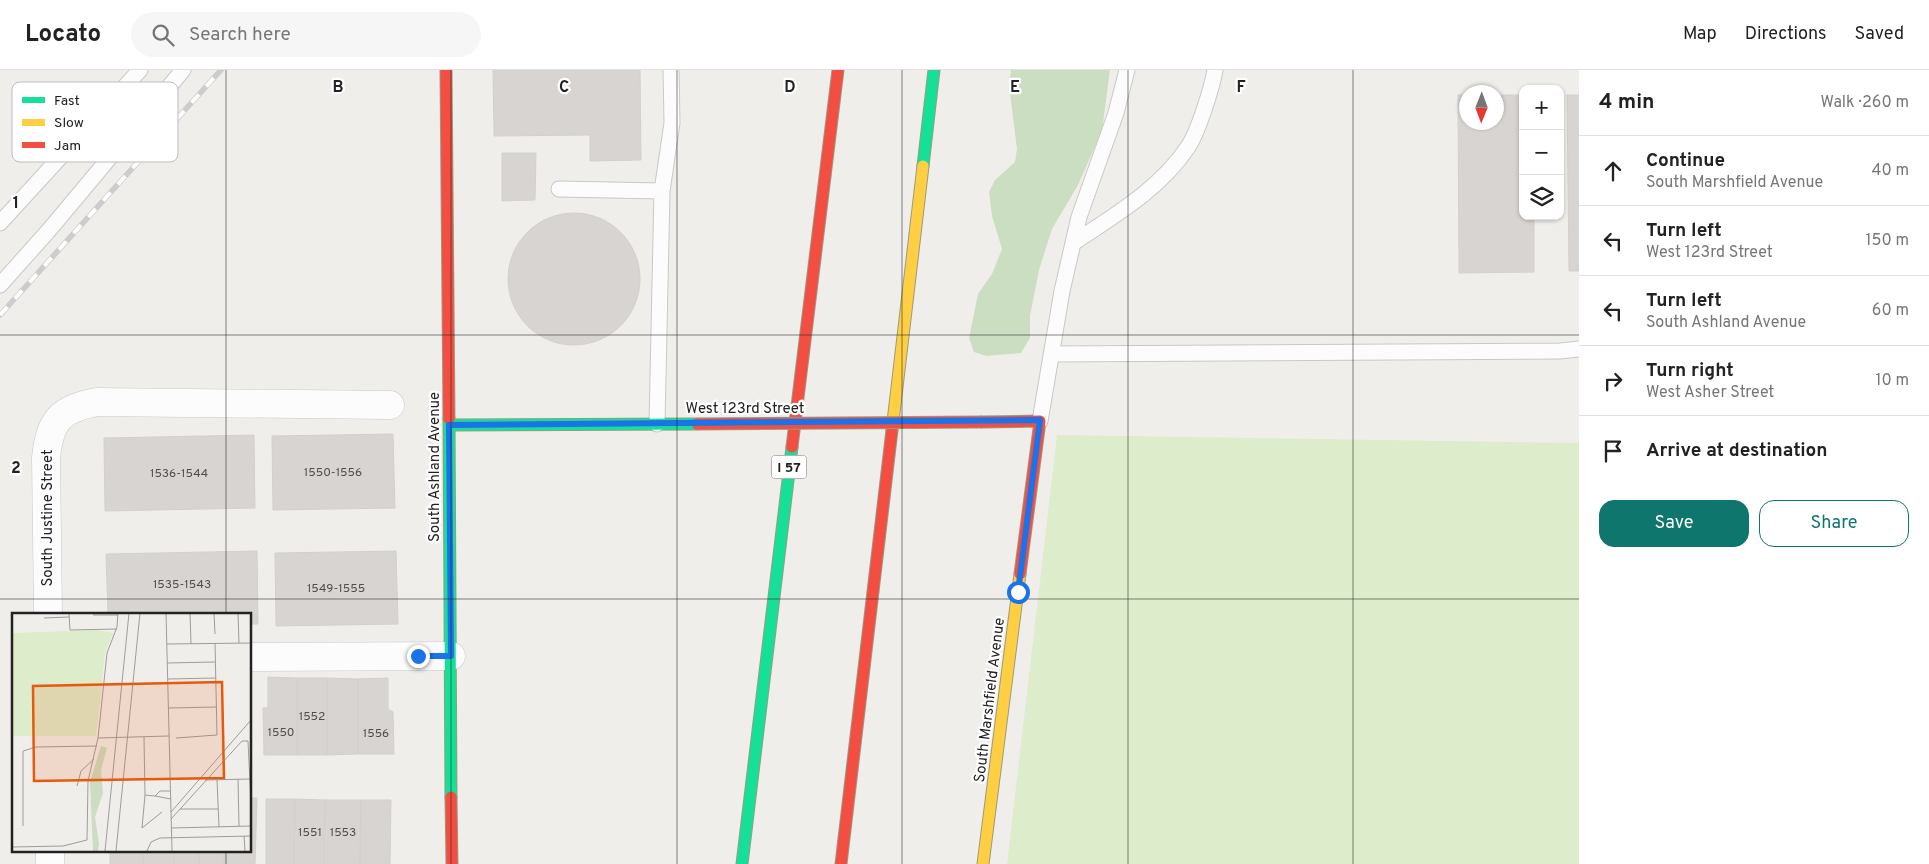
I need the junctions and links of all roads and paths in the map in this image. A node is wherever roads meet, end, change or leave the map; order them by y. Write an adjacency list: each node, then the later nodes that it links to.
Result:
1 (140, 70): 9 (lane)
2 (183, 70): 10 (lane)
3 (446, 70): 23 (main road, South Ashland Avenue)
4 (671, 70): 14 (lane)
5 (838, 70): 28 (main road, I 57)
6 (934, 70): 29 (main road)
7 (1127, 70): 16 (lane)
8 (1215, 70): 16 (lane)
9 (129, 82)
10 (173, 82)
11 (56, 162): 15 (lane)
12 (106, 162): 17 (lane)
13 (560, 189): 14 (lane)
14 (662, 191): 22 (lane)
15 (0, 223)
16 (1074, 243): 19 (lane)
17 (0, 285)
18 (1579, 349): 19 (lane)
19 (1051, 354): 21 (lane)
20 (390, 405): 24 (street, South Justine Street)
21 (1040, 420): 22 (main road, West 123rd Street, bridge); 30 (main road, South Marshfield Avenue)
22 (657, 424): 23 (main road, West 123rd Street)
23 (449, 425): 25 (main road, South Ashland Avenue)
24 (48, 613)
25 (451, 656): 26 (street); 27 (main road, South Ashland Avenue)
26 (251, 657)
27 (452, 864)
28 (742, 864)
29 (841, 864)
30 (984, 864)

